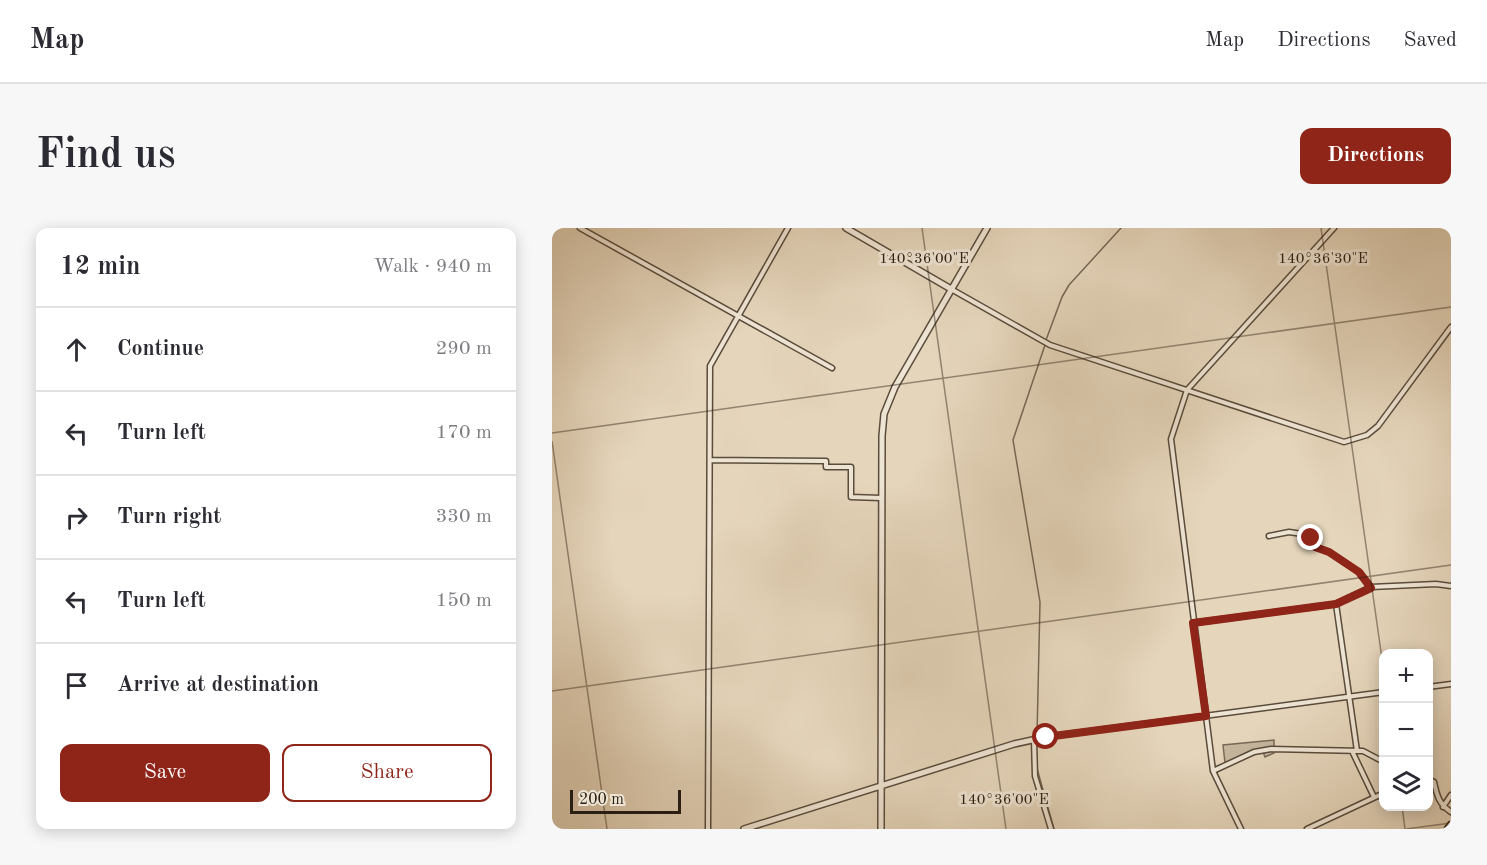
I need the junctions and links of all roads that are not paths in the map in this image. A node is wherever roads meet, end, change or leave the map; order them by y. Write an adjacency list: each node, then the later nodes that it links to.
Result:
1 (580, 228): 7 (street)
2 (788, 228): 7 (street)
3 (846, 228): 6 (street)
4 (987, 228): 6 (street)
5 (1334, 228): 10 (street)
6 (951, 289): 10 (street); 12 (street)
7 (737, 316): 9 (street); 11 (street)
8 (1451, 327): 10 (street)
9 (832, 368)
10 (1187, 390): 17 (street)
11 (710, 460): 12 (street); 36 (street)
12 (881, 498): 29 (street)
13 (1269, 536): 15 (street)
14 (1451, 586): 15 (street)
15 (1371, 588): 16 (street)
16 (1336, 604): 17 (street); 21 (street)
17 (1193, 623): 22 (street)
18 (1451, 684): 19 (street)
19 (1433, 686)
20 (1379, 693): 21 (street)
21 (1350, 697): 22 (street); 25 (street)
22 (1206, 716): 23 (street); 27 (street)
23 (1046, 737): 24 (street)
24 (1034, 739): 29 (street); 39 (street)
25 (1354, 751): 26 (street); 27 (street); 32 (street)
26 (1379, 760)
27 (1213, 771): 40 (street)
28 (1433, 782): 33 (street)
29 (881, 786): 37 (street); 38 (street)
30 (1379, 795): 32 (street)
31 (1451, 795): 33 (street)
32 (1374, 797): 41 (street)
33 (1443, 807): 34 (street)
34 (1451, 812)
35 (1451, 825): 42 (main road)
36 (708, 829)
37 (744, 829)
38 (881, 829)
39 (1051, 829)
40 (1241, 829)
41 (1307, 829)
42 (1448, 829)

